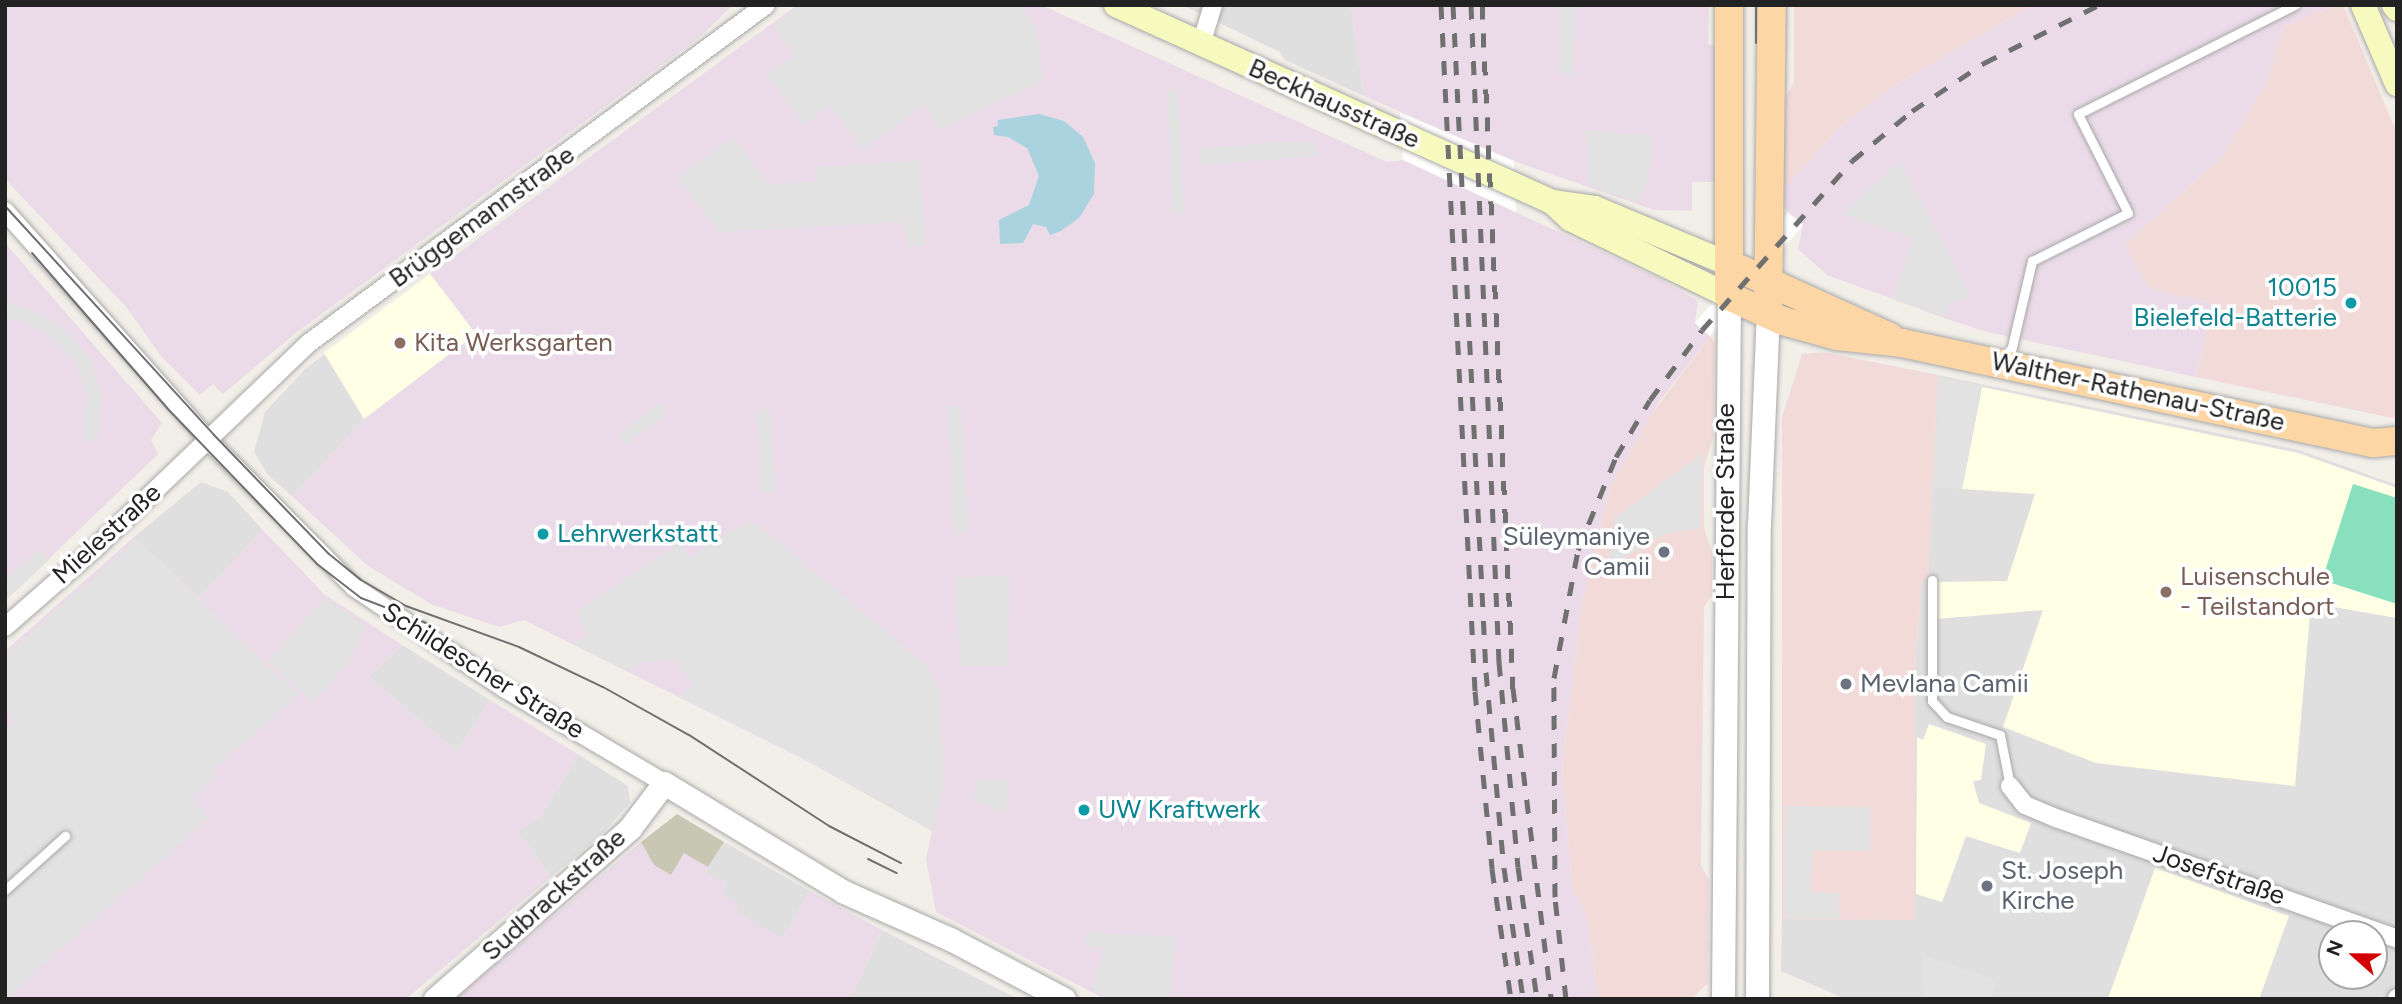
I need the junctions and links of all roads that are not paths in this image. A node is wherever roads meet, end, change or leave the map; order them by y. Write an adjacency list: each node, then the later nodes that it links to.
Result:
1 (766, 5): 18 (street, Brüggemannstraße)
2 (1116, 5): 8 (main road, Beckhausstraße)
3 (1213, 5): 8 (street)
4 (1729, 5): 12 (main road, Herforder Straße)
5 (1772, 5): 13 (main road, Herforder Straße)
6 (2295, 5): 17 (lane)
7 (2363, 5): 9 (main road)
8 (1200, 44): 10 (main road, Beckhausstraße)
9 (2397, 84)
10 (1552, 202): 12 (main road, Beckhausstraße); 14 (main road, Beckhausstraße)
11 (5, 211): 18 (street, Schildescher Straße)
12 (1729, 264): 13 (main road, Beckhausstraße); 14 (main road, Herforder Straße)
13 (1769, 281): 15 (main road, Herforder Straße); 16 (main road, Walther-Rathenau-Straße)
14 (1729, 296): 15 (main road, Walther-Rathenau-Straße); 23 (street, Herforder Straße)
15 (1768, 314): 16 (main road, Walther-Rathenau-Straße); 26 (street, Herforder Straße)
16 (1902, 343): 17 (main road, Walther-Rathenau-Straße)
17 (2007, 365): 19 (main road, Walther-Rathenau-Straße)
18 (208, 440): 22 (street, Mielestraße); 24 (street, Schildescher Straße)
19 (2385, 442): 20 (main road, Walther-Rathenau-Straße)
20 (2397, 460)
21 (1932, 580): 25 (lane)
22 (5, 626)
23 (1727, 748): 26 (street); 33 (street, Herforder Straße)
24 (664, 783): 31 (street, Sudbrackstraße); 32 (street, Schildescher Straße)
25 (2010, 786): 29 (street, Josefstraße)
26 (1759, 790): 30 (street, Herforder Straße)
27 (65, 836): 28 (lane)
28 (5, 891)
29 (2397, 939)
30 (1757, 998): 33 (street, Herforder Straße); 34 (street)
31 (435, 999)
32 (1064, 999)
33 (1723, 999)
34 (1769, 999)

